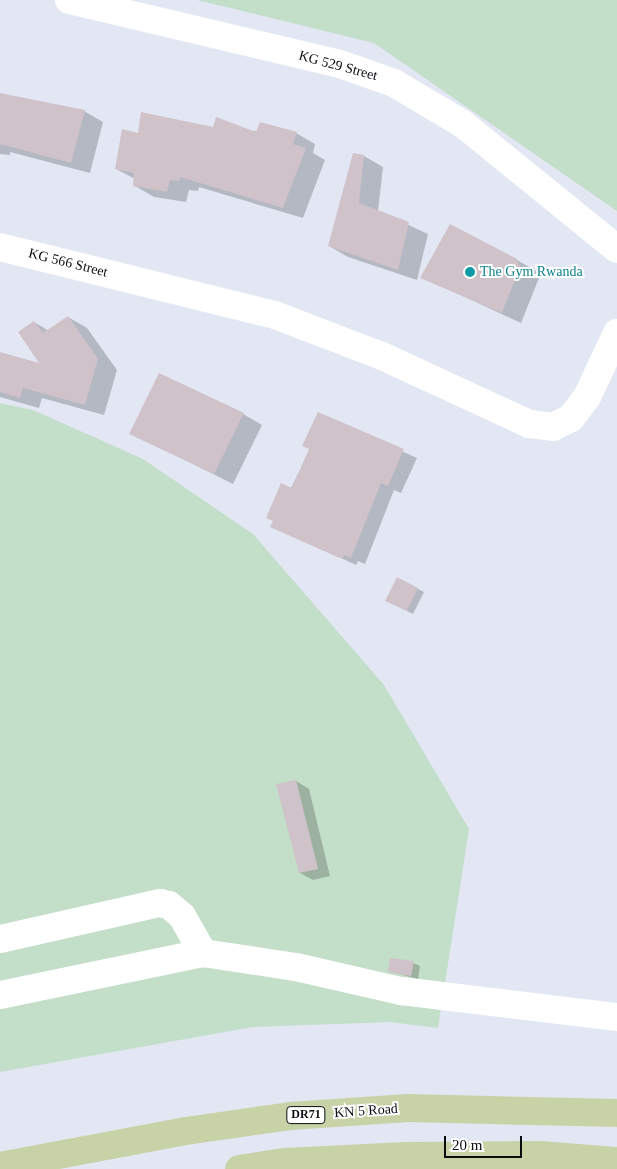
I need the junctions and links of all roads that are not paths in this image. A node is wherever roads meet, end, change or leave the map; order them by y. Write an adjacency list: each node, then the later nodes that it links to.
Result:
1 (69, 0): 3 (street, KG 529 Street)
2 (0, 247): 4 (street, KG 566 Street)
3 (617, 249)
4 (617, 333)
5 (0, 939): 6 (street)
6 (203, 953): 7 (street); 8 (street)
7 (0, 995)
8 (617, 1017)
9 (617, 1113): 11 (main road, KN 5 Road / DR71)
10 (617, 1161): 12 (main road)
11 (0, 1166)
12 (239, 1169)

